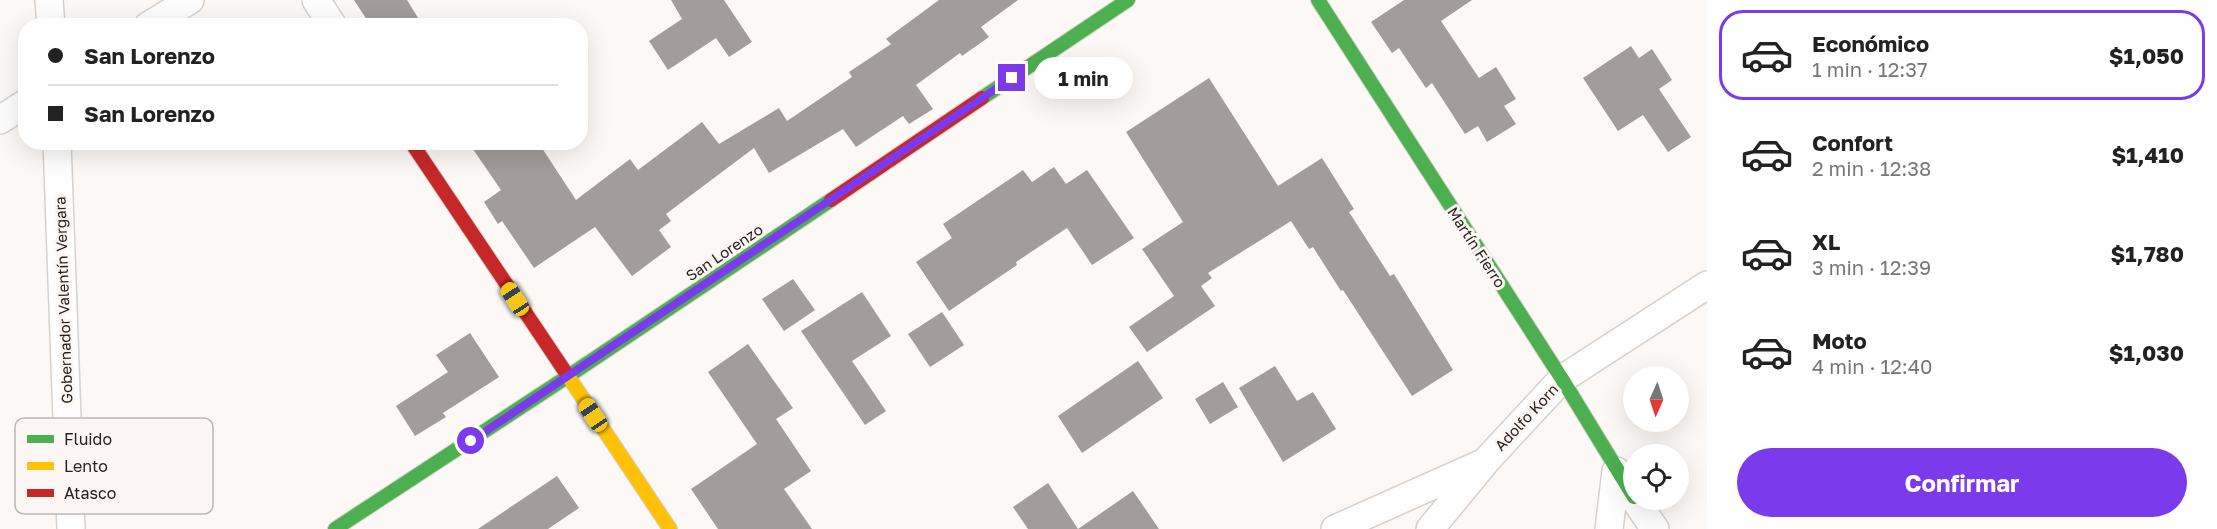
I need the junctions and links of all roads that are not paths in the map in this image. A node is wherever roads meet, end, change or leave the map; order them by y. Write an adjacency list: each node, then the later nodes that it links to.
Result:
1 (49, 0): 6 (street)
2 (189, 0): 7 (street)
3 (316, 0): 8 (street)
4 (1128, 0): 14 (street, San Lorenzo)
5 (1318, 0): 15 (street, Martín Fierro)
6 (50, 18)
7 (161, 18)
8 (328, 18)
9 (18, 108): 10 (street)
10 (0, 120)
11 (57, 150): 16 (street, Gobernador Valentín Vergara)
12 (416, 150): 14 (street)
13 (1707, 285): 15 (street, Adolfo Korn)
14 (567, 377): 23 (street, San Lorenzo); 24 (street)
15 (1562, 379): 17 (street, Adolfo Korn); 18 (street, Martín Fierro)
16 (67, 418)
17 (1485, 462): 25 (street, Adolfo Korn); 26 (street)
18 (1616, 471): 19 (street, Martín Fierro); 27 (street)
19 (1623, 482)
20 (1642, 510): 28 (street, Martín Fierro)
21 (70, 514): 22 (street, Gobernador Valentín Vergara)
22 (71, 529)
23 (335, 529)
24 (670, 529)
25 (1335, 529)
26 (1430, 529)
27 (1609, 529)
28 (1654, 529)

